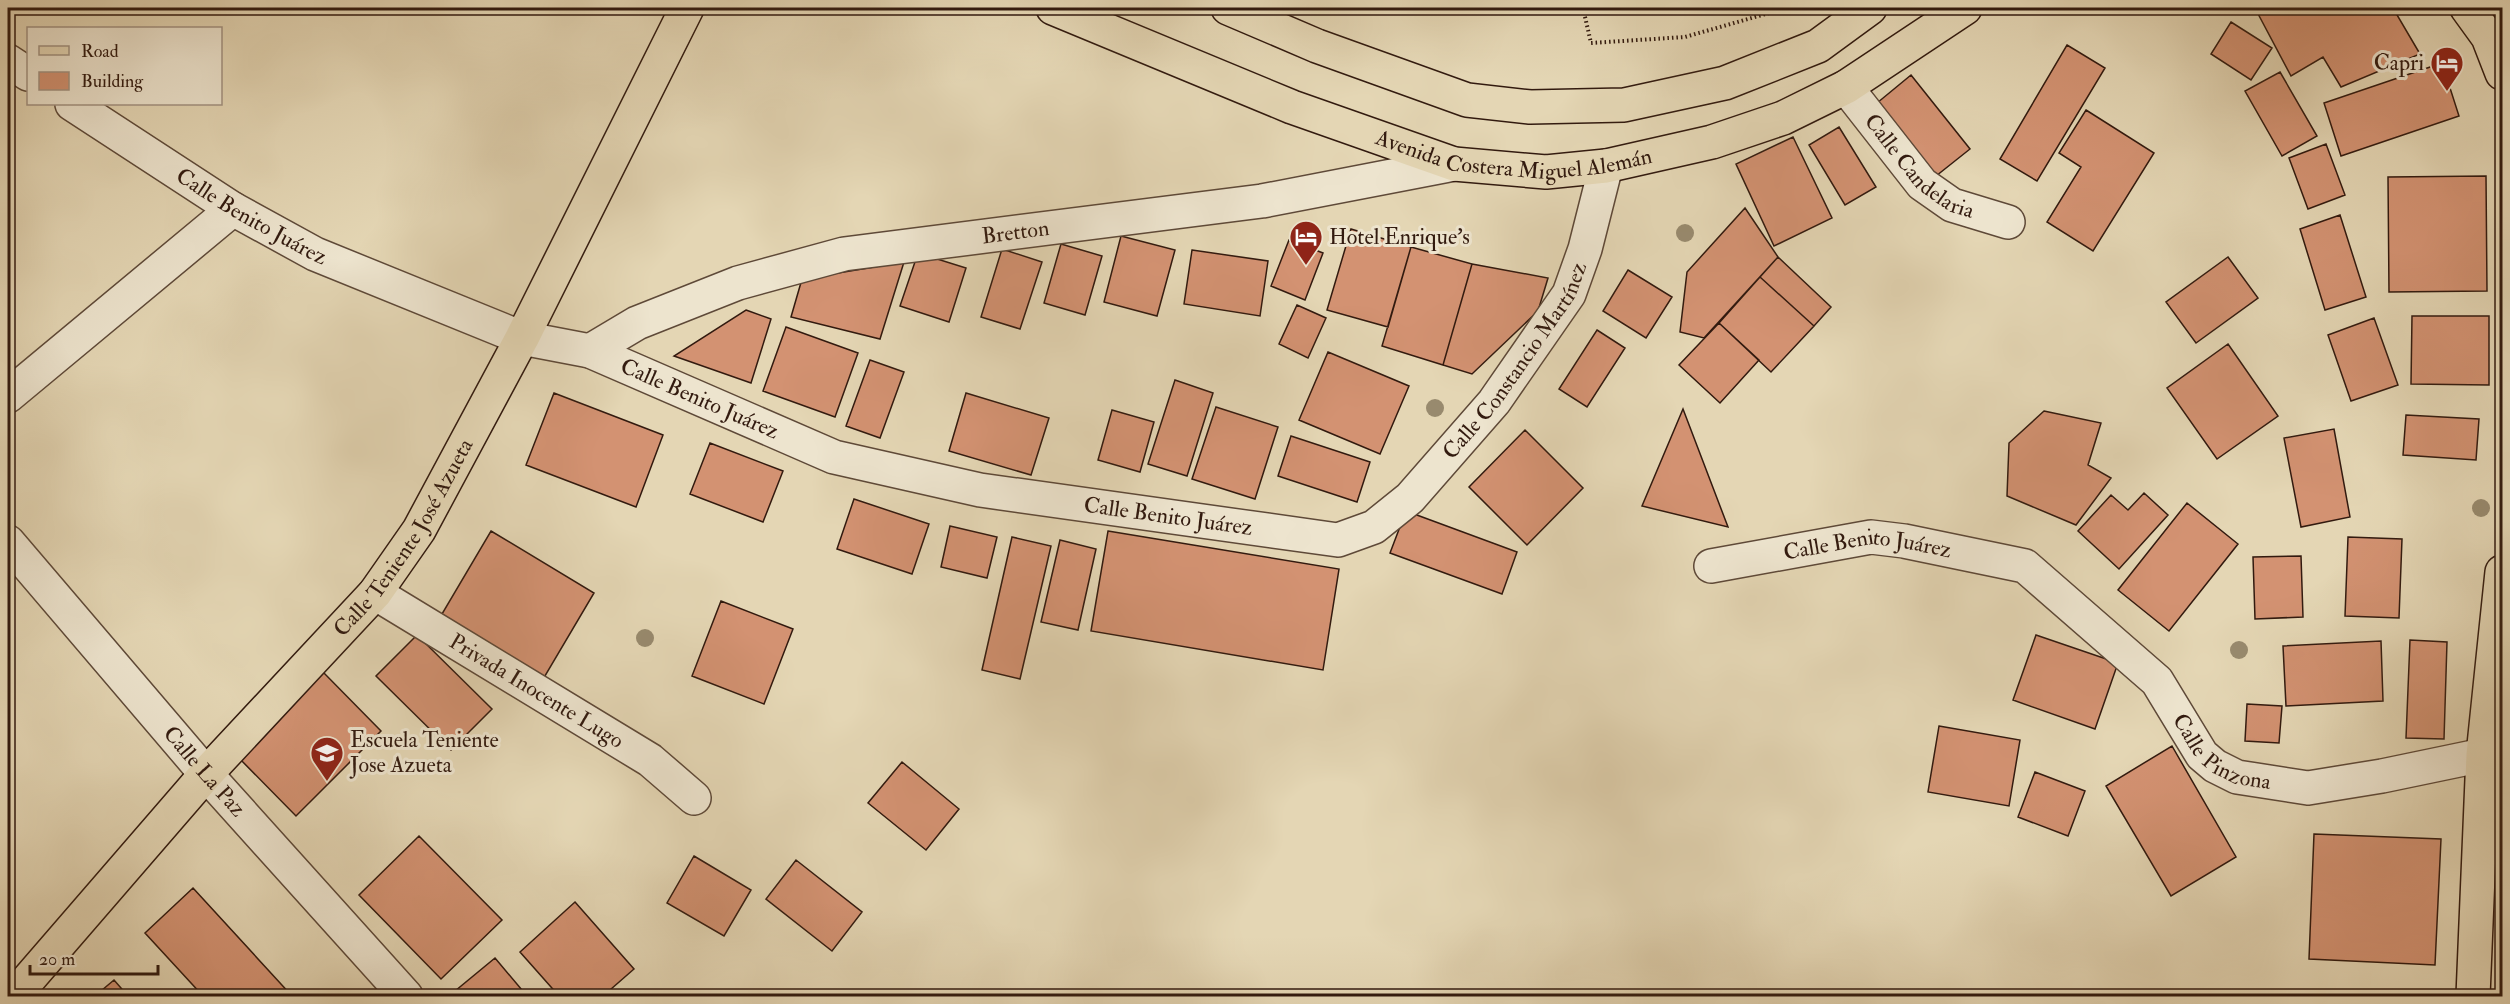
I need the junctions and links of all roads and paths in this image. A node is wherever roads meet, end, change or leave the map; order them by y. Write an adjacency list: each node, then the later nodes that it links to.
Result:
1 (687, 8): 18 (main road, Calle Teniente José Azueta)
2 (1053, 8): 14 (main road, Avenida Costera Miguel Alemán)
3 (1228, 8): 6 (main road, Avenida Costera Miguel Alemán)
4 (1583, 8): 5 (path)
5 (1777, 8)
6 (1870, 8)
7 (1965, 8): 12 (main road, Avenida Costera Miguel Alemán)
8 (2467, 8): 11 (main road)
9 (8, 60): 10 (street)
10 (27, 73)
11 (2502, 73)
12 (1846, 87): 15 (main road, Avenida Costera Miguel Alemán); 17 (street, Calle Candelaria)
13 (74, 105): 16 (street, Calle Benito Juárez)
14 (1454, 164): 15 (main road, Avenida Costera Miguel Alemán); 19 (street, Bretton)
15 (1606, 166): 21 (street, Calle Constancio Martínez)
16 (233, 209): 18 (street, Calle Benito Juárez); 20 (street)
17 (2008, 222)
18 (522, 338): 19 (street, Calle Benito Juárez); 26 (main road, Calle Teniente José Azueta)
19 (590, 351): 21 (street, Calle Benito Juárez)
20 (8, 396)
21 (1374, 527)
22 (8, 542): 28 (street, Calle La Paz)
23 (1711, 566): 24 (street, Calle Benito Juárez)
24 (2025, 566): 27 (street, Calle Pinzona)
25 (2502, 572): 27 (main road)
26 (375, 593): 28 (main road, Calle Teniente José Azueta); 29 (street, Privada Inocente Lugo)
27 (2483, 754): 32 (main road)
28 (206, 774): 30 (main road, Calle Teniente José Azueta); 31 (street, Calle La Paz)
29 (694, 798)
30 (14, 996)
31 (406, 996)
32 (2473, 996)

